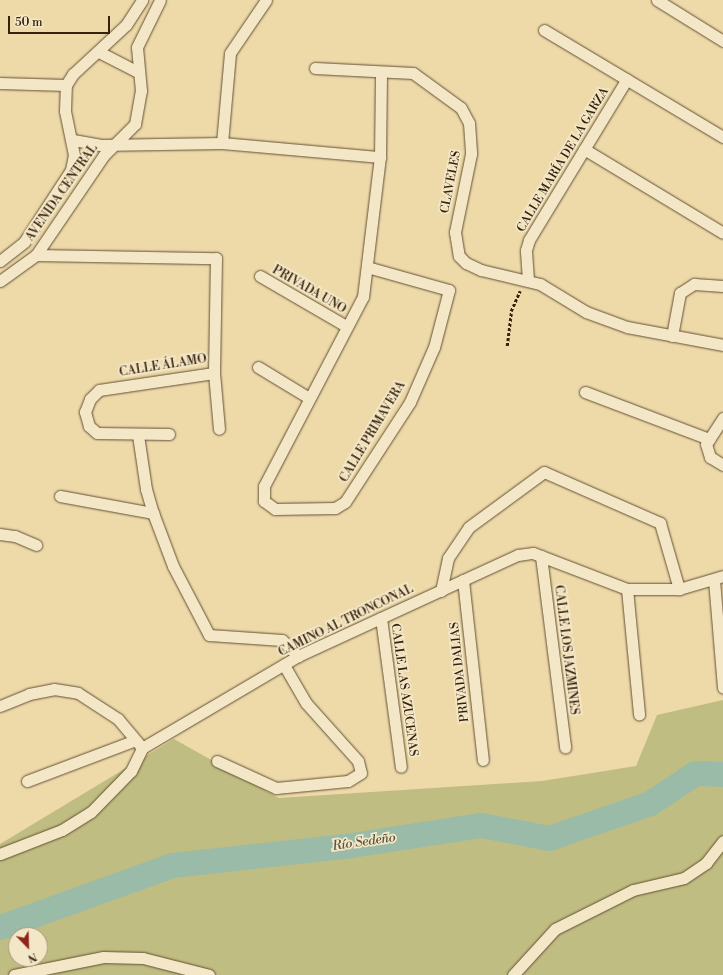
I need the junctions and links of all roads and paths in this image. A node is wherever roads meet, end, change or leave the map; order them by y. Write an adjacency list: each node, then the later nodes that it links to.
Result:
1 (142, 0): 8 (street)
2 (160, 0): 10 (street, AVENIDA CENTRAL)
3 (266, 0): 17 (street)
4 (657, 0): 5 (street)
5 (673, 4): 7 (street)
6 (544, 30): 12 (street)
7 (723, 41)
8 (99, 52): 10 (street); 14 (street)
9 (315, 68): 11 (street, CLAVELES)
10 (138, 72): 18 (street, AVENIDA CENTRAL)
11 (381, 74): 20 (street); 26 (street, CLAVELES)
12 (627, 79): 15 (street); 19 (street, CALLE MARÍA DE LA GARZA)
13 (0, 83): 14 (street)
14 (66, 85): 16 (street, AVENIDA CENTRAL)
15 (723, 137)
16 (73, 140): 18 (street); 23 (street, AVENIDA CENTRAL)
17 (222, 143): 18 (street); 20 (street)
18 (113, 144): 22 (street, AVENIDA CENTRAL)
19 (584, 149): 21 (street); 26 (street, CALLE MARÍA DE LA GARZA)
20 (380, 157): 24 (street)
21 (723, 232)
22 (36, 255): 27 (street, AVENIDA CENTRAL); 34 (street, CALLE ÁLAMO)
23 (0, 261)
24 (367, 267): 29 (street); 36 (street, CALLE PRIMAVERA)
25 (260, 276): 29 (street, PRIVADA UNO)
26 (528, 280): 30 (street); 32 (path)
27 (0, 281)
28 (723, 286): 30 (street)
29 (346, 326): 36 (street)
30 (672, 336): 31 (street)
31 (723, 345)
32 (507, 346)
33 (258, 367): 36 (street)
34 (214, 373): 38 (street); 40 (street, CALLE ÁLAMO)
35 (585, 392): 41 (street)
36 (309, 398)
37 (723, 418): 41 (street)
38 (219, 429)
39 (169, 434): 40 (street)
40 (138, 435): 44 (street)
41 (709, 439): 42 (street)
42 (723, 465)
43 (60, 496): 44 (street)
44 (153, 513): 54 (street)
45 (0, 534): 46 (street)
46 (36, 545)
47 (540, 556): 49 (street, CAMINO AL TRONCONAL); 50 (street, CAMINO AL TRONCONAL); 60 (street, CALLE LOS JAZMINES)
48 (718, 578): 51 (street, CAMINO AL TRONCONAL); 56 (street)
49 (463, 580): 52 (street, CAMINO AL TRONCONAL); 62 (street, PRIVADA DALIAS)
50 (627, 589): 51 (street, CAMINO AL TRONCONAL); 58 (street)
51 (680, 589): 52 (street)
52 (441, 591): 53 (street, CAMINO AL TRONCONAL)
53 (381, 618): 54 (street, CAMINO AL TRONCONAL); 64 (street, CALLE LAS AZUCENAS)
54 (298, 656): 55 (street, CAMINO AL TRONCONAL)
55 (284, 665): 61 (street, CAMINO AL TRONCONAL); 63 (street)
56 (723, 688)
57 (0, 706): 59 (street)
58 (639, 714)
59 (133, 741): 61 (street); 65 (street)
60 (565, 747)
61 (142, 748): 67 (street)
62 (483, 760)
63 (217, 761)
64 (401, 767)
65 (27, 781)
66 (723, 841): 70 (street)
67 (0, 854)
68 (14, 975): 69 (street)
69 (209, 975)
70 (512, 975)

